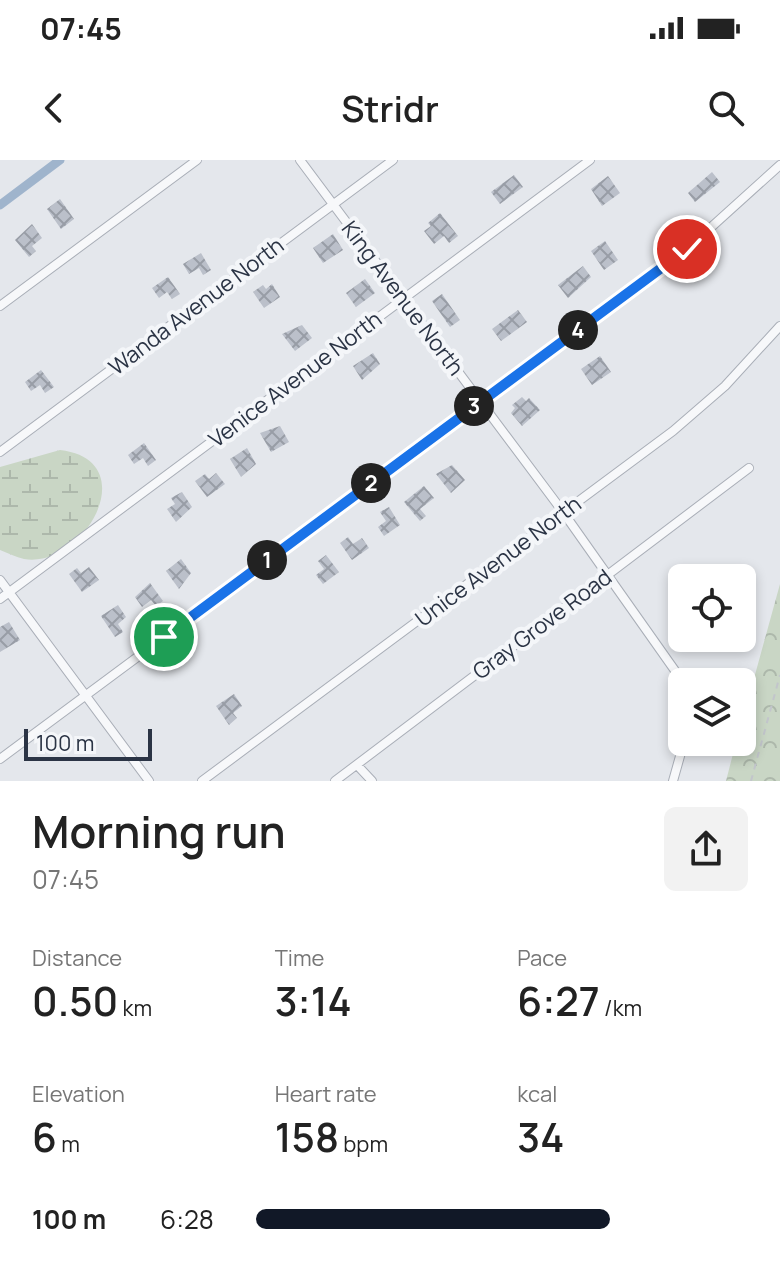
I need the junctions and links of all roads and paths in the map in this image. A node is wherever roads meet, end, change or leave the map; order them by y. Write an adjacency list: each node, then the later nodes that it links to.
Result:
1 (197, 160): 8 (street)
2 (300, 160): 6 (street, King Avenue North)
3 (393, 160): 6 (street, Wanda Avenue North)
4 (590, 160): 7 (street, Venice Avenue North)
5 (780, 165): 10 (street)
6 (333, 204): 7 (street, King Avenue North); 11 (street, Wanda Avenue North)
7 (404, 299): 10 (street, King Avenue North); 16 (street, Venice Avenue North)
8 (0, 306)
9 (780, 326): 13 (street, Unice Avenue North)
10 (480, 402): 13 (street, King Avenue North); 20 (street)
11 (0, 452)
12 (749, 468): 14 (street, Gray Grove Road)
13 (563, 512): 14 (street, King Avenue North); 25 (street, Unice Avenue North)
14 (607, 574): 18 (street, King Avenue North); 23 (street, Gray Grove Road)
15 (0, 580): 16 (street)
16 (9, 592): 17 (street, Venice Avenue North); 20 (street)
17 (0, 599)
18 (673, 668)
19 (780, 675): 29 (path)
20 (85, 696): 22 (street); 24 (street)
21 (680, 756): 28 (street)
22 (0, 759)
23 (357, 765): 26 (street, Gray Grove Road); 27 (street)
24 (149, 781)
25 (202, 781)
26 (335, 781)
27 (372, 781)
28 (673, 781)
29 (751, 781)

